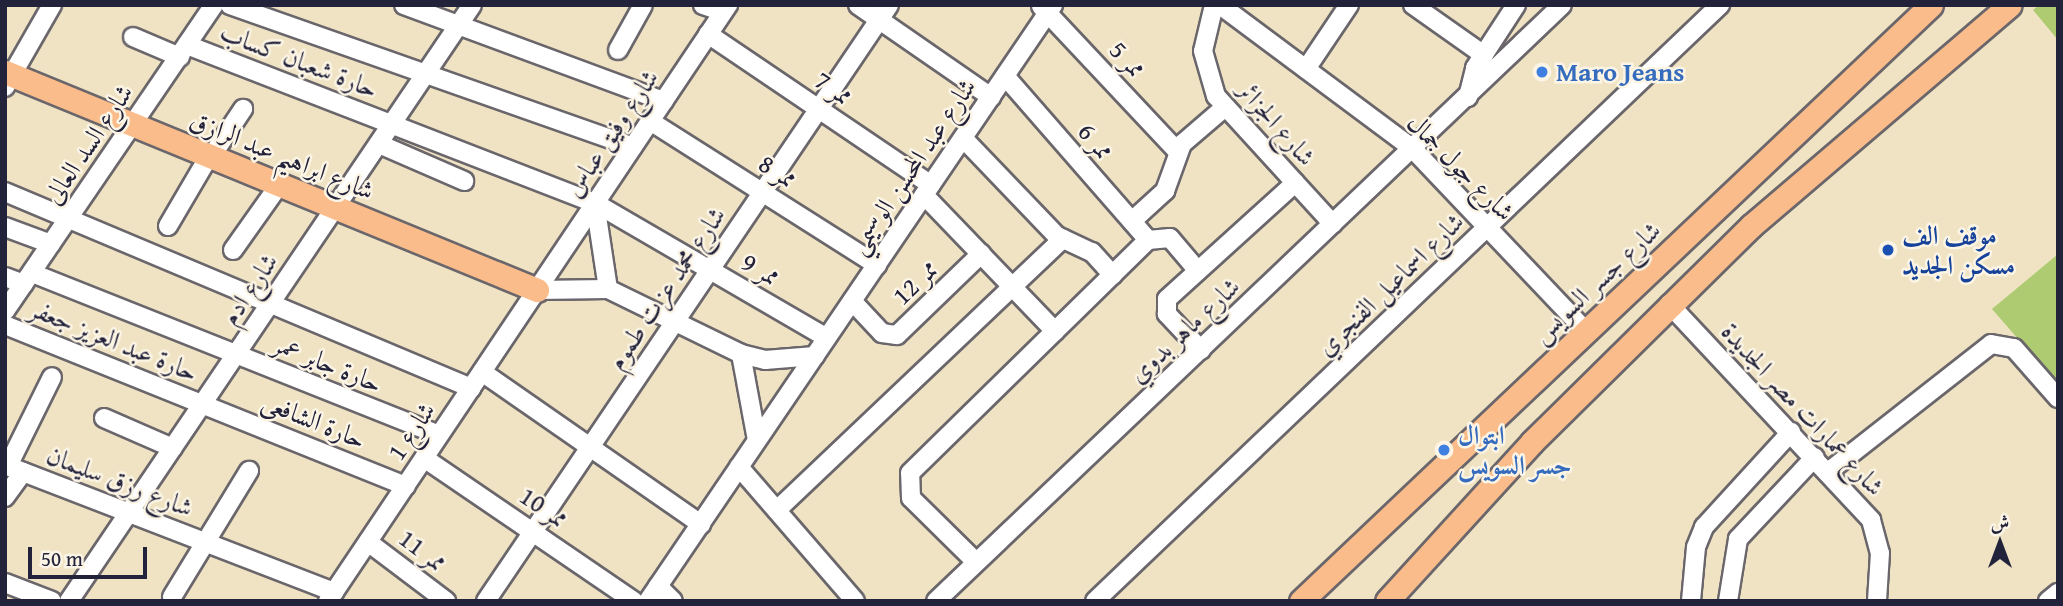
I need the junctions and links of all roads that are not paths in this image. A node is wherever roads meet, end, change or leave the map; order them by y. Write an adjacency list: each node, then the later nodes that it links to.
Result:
1 (52, 5): 30 (street)
2 (214, 5): 25 (street, شارع السد العالى)
3 (230, 5): 28 (street)
4 (404, 5): 21 (street)
5 (472, 5): 21 (street, شارع ادم)
6 (643, 5): 24 (street)
7 (703, 5): 19 (street)
8 (858, 5): 20 (street)
9 (1214, 5): 34 (street, شارع الجزائر)
10 (1220, 5): 27 (street, شارع جول جمال)
11 (1349, 5): 27 (street)
12 (1413, 5): 26 (street)
13 (1516, 5): 26 (street, شارع ماهر بدوي)
14 (1562, 5): 32 (street, شارع ماهر بدوي)
15 (1720, 5): 60 (street, شارع اسماعيل الفنجري)
16 (1931, 5): 81 (main road, شارع جسر السويس)
17 (2010, 5): 77 (main road)
18 (1047, 7): 29 (street, شارع عبد المحسن الوسيمي); 44 (street, ممر 5)
19 (725, 9): 22 (street, شارع وفيق عباس)
20 (884, 13): 31 (street); 36 (street, شارع محمد عزت طموم)
21 (459, 24): 28 (street, شارع ادم); 33 (street)
22 (708, 34): 33 (street, شارع وفيق عباس); 36 (street, ممر 7)
23 (132, 37): 25 (street, حارة شعبان كساب)
24 (618, 50)
25 (183, 51): 38 (street, شارع السد العالى); 39 (street, حارة شعبان كساب)
26 (1484, 55): 32 (street, شارع ماهر بدوي)
27 (1306, 69): 43 (street, شارع جول جمال)
28 (425, 74): 39 (street, شارع ادم); 42 (street)
29 (1005, 76): 31 (street, شارع عبد المحسن الوسيمي); 56 (street, ممر 6)
30 (8, 78): 38 (main road, شارع ابراهيم عبد الرازق)
31 (991, 97): 40 (street, شارع عبد المحسن الوسيمي)
32 (1468, 97): 43 (street, شارع ماهر بدوي)
33 (664, 101): 37 (street, شارع وفيق عباس)
34 (1224, 108): 44 (street); 48 (street, شارع الجزائر)
35 (243, 109): 45 (street)
36 (819, 109): 50 (street, ممر 7); 52 (street, شارع محمد عزت طموم)
37 (650, 121): 42 (street, شارع وفيق عباس); 52 (street, ممر 8)
38 (133, 125): 45 (main road, شارع ابراهيم عبد الرازق); 55 (street, شارع السد العالى)
39 (392, 125): 41 (street, شارع ادم); 46 (street, حارة شعبان كساب)
40 (963, 138): 50 (street, شارع عبد المحسن الوسيمي); 61 (street)
41 (379, 144): 47 (street); 54 (street, شارع ادم)
42 (633, 148): 53 (street, شارع وفيق عباس)
43 (1413, 149): 57 (street, شارع ماهر بدوي); 60 (street, شارع جول جمال)
44 (1177, 151): 56 (street)
45 (210, 156): 49 (main road, شارع ابراهيم عبد الرازق); 58 (street)
46 (488, 161): 53 (street, ممر 9)
47 (464, 181)
48 (1295, 184): 57 (street, شارع الجزائر); 68 (street)
49 (279, 185): 54 (main road, شارع ابراهيم عبد الرازق); 64 (street)
50 (927, 190): 65 (street, ممر 7); 66 (street, شارع عبد المحسن الوسيمي)
51 (5, 192): 55 (street)
52 (763, 192): 66 (street, ممر 8); 67 (street, شارع محمد عزت طموم)
53 (595, 203): 67 (street, ممر 9); 73 (street); 74 (street, شارع وفيق عباس)
54 (336, 208): 74 (main road, شارع ابراهيم عبد الرازق); 76 (street, شارع ادم)
55 (69, 219): 63 (street, شارع السد العالى); 76 (street)
56 (1132, 221): 62 (street, ممر 6)
57 (1334, 225): 84 (street, شارع ماهر بدوي)
58 (168, 226)
59 (5, 227): 63 (street)
60 (1487, 228): 81 (street, شارع جول جمال); 128 (street, شارع اسماعيل الفنجري)
61 (1063, 239): 69 (street); 72 (street)
62 (1148, 240): 68 (street); 69 (street)
63 (51, 244): 71 (street, شارع السد العالى)
64 (233, 250)
65 (981, 254): 72 (street, ممر 7); 75 (street, ممر 12)
66 (877, 265): 75 (street, شارع عبد المحسن الوسيمي)
67 (710, 270): 79 (street, شارع محمد عزت طموم); 83 (street, ممر 9)
68 (1198, 271): 84 (street)
69 (1113, 275): 82 (street)
70 (5, 277): 71 (street, حارة جابر عمر)
71 (28, 279): 78 (street, شارع السد العالى); 85 (street, حارة جابر عمر)
72 (1013, 287): 82 (street, ممر 7); 107 (street)
73 (608, 289): 74 (street); 79 (street)
74 (537, 290): 88 (street, شارع 1)
75 (852, 301): 83 (street, شارع عبد المحسن الوسيمي)
76 (271, 304): 85 (street, شارع ادم); 90 (street)
77 (1670, 304): 94 (street, شارع عمارات مصر الجديدة); 115 (main road)
78 (5, 312)
79 (675, 322): 86 (street); 97 (street, شارع محمد عزت طموم)
80 (5, 325): 92 (street, حارة عبد العزيز جعفر)
81 (1584, 330): 129 (main road, شارع جسر السويس)
82 (1055, 331): 113 (street)
83 (827, 338): 87 (street, شارع عبد المحسن الوسيمي)
84 (1201, 350): 113 (street, شارع ماهر بدوي)
85 (237, 354): 92 (street, شارع ادم); 95 (street, حارة جابر عمر)
86 (741, 354): 87 (street); 96 (street)
87 (815, 356): 96 (street, شارع عبد المحسن الوسيمي)
88 (482, 372): 90 (street, شارع 1); 97 (street)
89 (52, 377): 102 (street)
90 (471, 388): 95 (street, شارع 1)
91 (2058, 398): 104 (street)
92 (203, 404): 98 (street, شارع ادم); 105 (street, حارة الشافعى)
93 (104, 418): 98 (street)
94 (1791, 432): 99 (street, شارع عمارات مصر الجديدة); 131 (street)
95 (439, 435): 100 (street, شارع 1)
96 (757, 440): 101 (street, شارع عبد المحسن الوسيمي)
97 (590, 447): 109 (street); 110 (street, شارع محمد عزت طموم)
98 (173, 448): 108 (street, شارع ادم)
99 (1815, 457): 104 (street, شارع عمارات مصر الجديدة); 132 (street)
100 (424, 458): 105 (street, شارع 1); 110 (street, ممر 10)
101 (739, 467): 107 (street); 109 (street, شارع عبد المحسن الوسيمي)
102 (12, 468): 106 (street); 108 (street, شارع رزق سليمان)
103 (249, 471): 111 (street)
104 (1828, 472): 133 (street, شارع عمارات مصر الجديدة)
105 (405, 486): 112 (street, شارع 1)
106 (5, 497)
107 (776, 510): 126 (street)
108 (129, 512): 111 (street, شارع رزق سليمان); 120 (street, شارع ادم)
109 (701, 524): 116 (street, شارع عبد المحسن الوسيمي)
110 (533, 532): 123 (street, شارع محمد عزت طموم); 124 (street, ممر 10)
111 (205, 542): 118 (street, شارع رزق سليمان); 119 (street)
112 (368, 542): 118 (street, شارع 1); 122 (street, ممر 11)
113 (976, 562): 127 (street, شارع ماهر بدوي)
114 (5, 583): 121 (street)
115 (1402, 592): 130 (main road)
116 (653, 593): 125 (street)
117 (2058, 593): 134 (street)
118 (331, 596)
119 (172, 597)
120 (76, 599)
121 (52, 601)
122 (446, 601)
123 (486, 601)
124 (634, 601)
125 (673, 601)
126 (855, 601)
127 (936, 601)
128 (1095, 601)
129 (1301, 601)
130 (1387, 601)
131 (1691, 601)
132 (1728, 601)
133 (1877, 601)
134 (2048, 601)

